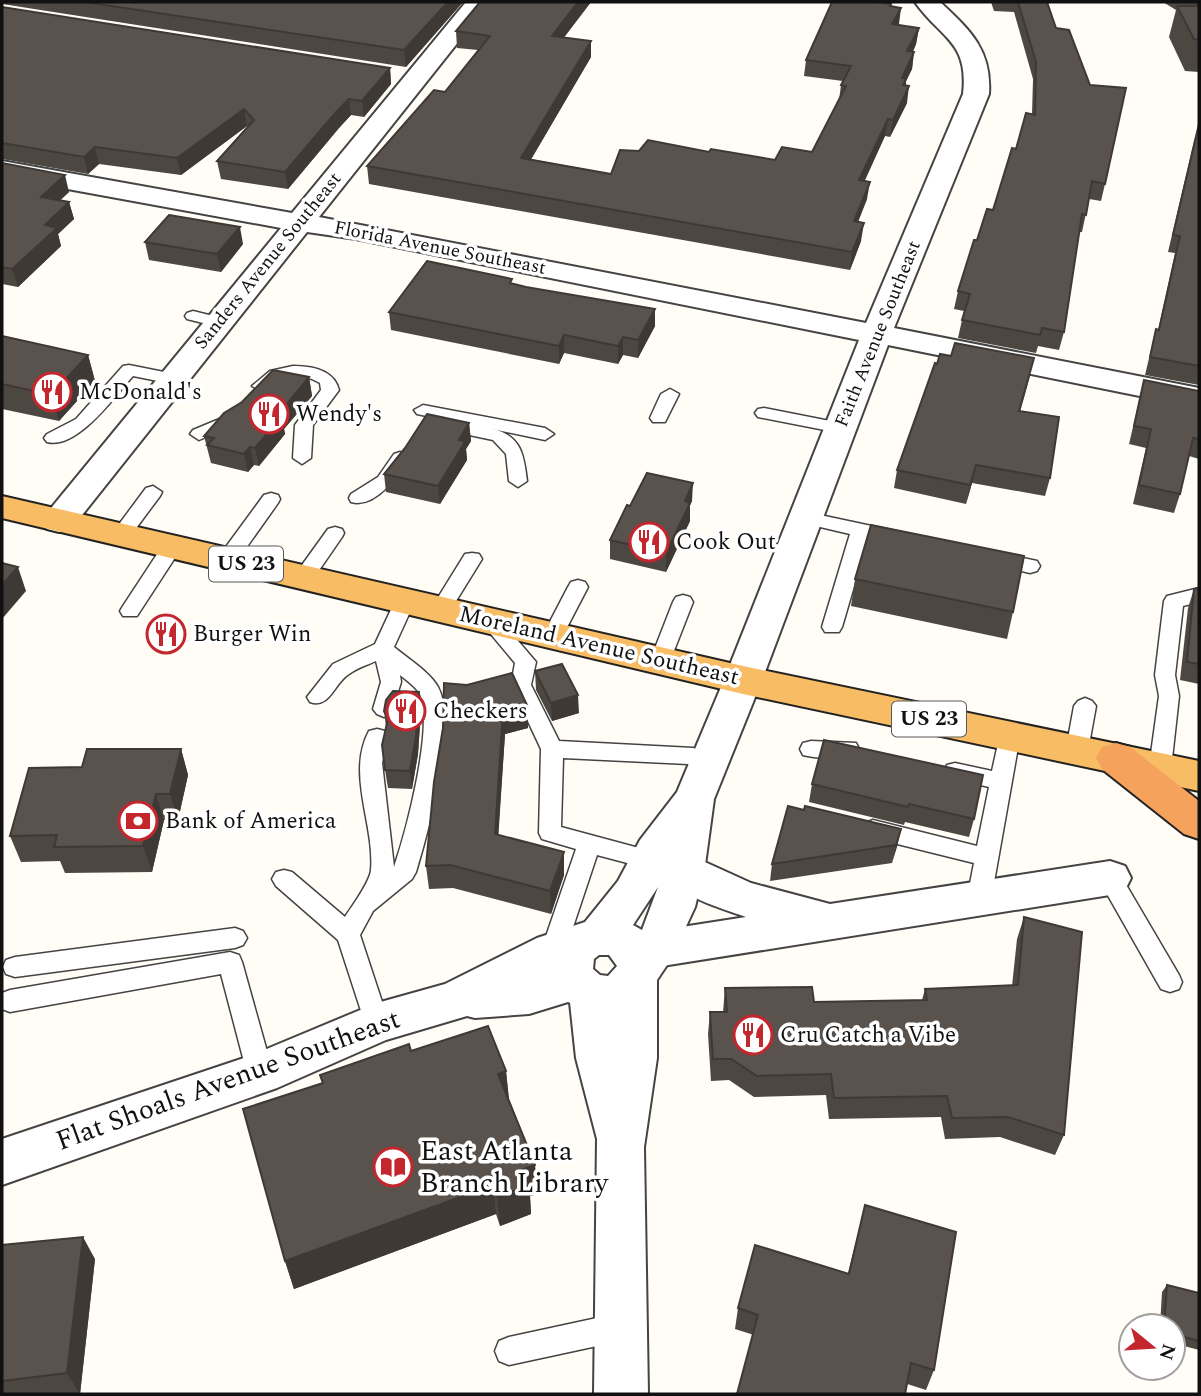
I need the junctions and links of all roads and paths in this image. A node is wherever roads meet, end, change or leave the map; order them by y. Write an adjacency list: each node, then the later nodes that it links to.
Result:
1 (478, 2): 4 (street, Sanders Avenue Southeast)
2 (927, 2): 5 (street, Faith Avenue Southeast)
3 (2, 169): 4 (street, Florida Avenue Southeast)
4 (299, 223): 5 (street, Florida Avenue Southeast); 6 (street, Sanders Avenue Southeast)
5 (877, 333): 8 (street, Florida Avenue Southeast); 11 (street, Faith Avenue Southeast)
6 (173, 379): 14 (lane); 23 (street, Sanders Avenue Southeast)
7 (670, 394): 10 (lane)
8 (1199, 398)
9 (764, 413): 11 (lane)
10 (659, 418)
11 (840, 428): 22 (street, Faith Avenue Southeast)
12 (199, 434): 16 (lane)
13 (545, 434): 17 (lane)
14 (53, 438)
15 (406, 448): 19 (lane)
16 (302, 458)
17 (518, 481)
18 (153, 492): 26 (lane)
19 (358, 498)
20 (271, 499): 31 (lane)
21 (2, 507): 23 (highway, Moreland Avenue Southeast / US 23)
22 (806, 518): 24 (lane); 45 (street, Faith Avenue Southeast)
23 (59, 521): 26 (highway, Moreland Avenue Southeast / US 23)
24 (861, 530): 27 (lane); 41 (lane)
25 (335, 533): 33 (lane)
26 (121, 535): 28 (highway, Moreland Avenue Southeast / US 23)
27 (913, 541)
28 (172, 547): 31 (highway, Moreland Avenue Southeast / US 23); 39 (lane)
29 (978, 555): 32 (lane)
30 (472, 559): 38 (lane)
31 (227, 560): 33 (highway, Moreland Avenue Southeast / US 23)
32 (1030, 566)
33 (304, 578): 36 (highway, Moreland Avenue Southeast / US 23)
34 (578, 587): 42 (lane)
35 (1199, 595): 56 (lane)
36 (405, 601): 38 (highway, Moreland Avenue Southeast / US 23); 43 (lane)
37 (683, 602): 44 (lane)
38 (441, 609): 40 (highway, Moreland Avenue Southeast / US 23)
39 (130, 611)
40 (490, 621): 42 (highway, Moreland Avenue Southeast / US 23); 52 (lane)
41 (832, 627)
42 (553, 635): 44 (highway, Moreland Avenue Southeast / US 23)
43 (383, 649): 46 (lane); 48 (lane); 68 (lane)
44 (660, 661): 45 (highway, Moreland Avenue Southeast / US 23)
45 (743, 680): 49 (highway, Moreland Avenue Southeast / US 23); 59 (street, Faith Avenue Southeast)
46 (317, 697)
47 (1085, 706): 54 (lane)
48 (384, 709)
49 (1009, 736): 54 (highway, Moreland Avenue Southeast / US 23); 58 (lane)
50 (377, 737): 68 (lane)
51 (811, 749): 53 (lane)
52 (552, 750): 59 (lane); 62 (lane)
53 (870, 752)
54 (1096, 754): 56 (highway, Moreland Avenue Southeast / US 23); 60 (highway)
55 (935, 767): 58 (lane)
56 (1160, 768): 57 (highway, Moreland Avenue Southeast / US 23)
57 (1199, 776)
58 (1000, 781): 63 (lane)
59 (701, 784): 64 (street, Faith Avenue Southeast)
60 (1199, 823)
61 (857, 826): 63 (lane)
62 (589, 844): 64 (lane); 72 (lane)
63 (986, 856): 67 (lane)
64 (668, 865): 69 (street); 72 (street); 73 (street)
65 (1110, 878): 67 (street); 75 (lane)
66 (284, 879): 70 (lane)
67 (979, 899): 69 (street)
68 (366, 904): 70 (lane)
69 (836, 920): 73 (street)
70 (348, 933): 77 (lane)
71 (232, 950): 74 (lane); 76 (lane); 78 (lane)
72 (580, 961): 73 (street, Flat Shoals Avenue Southeast); 77 (street, Flat Shoals Avenue Southeast); 79 (street)
73 (643, 966): 79 (street)
74 (15, 967)
75 (1170, 982)
76 (10, 1001)
77 (377, 1023): 78 (street, Flat Shoals Avenue Southeast)
78 (260, 1073): 80 (street, Flat Shoals Avenue Southeast)
79 (620, 1147): 81 (street)
80 (2, 1162)
81 (620, 1326): 82 (lane); 83 (street)
82 (509, 1351)
83 (621, 1394)

